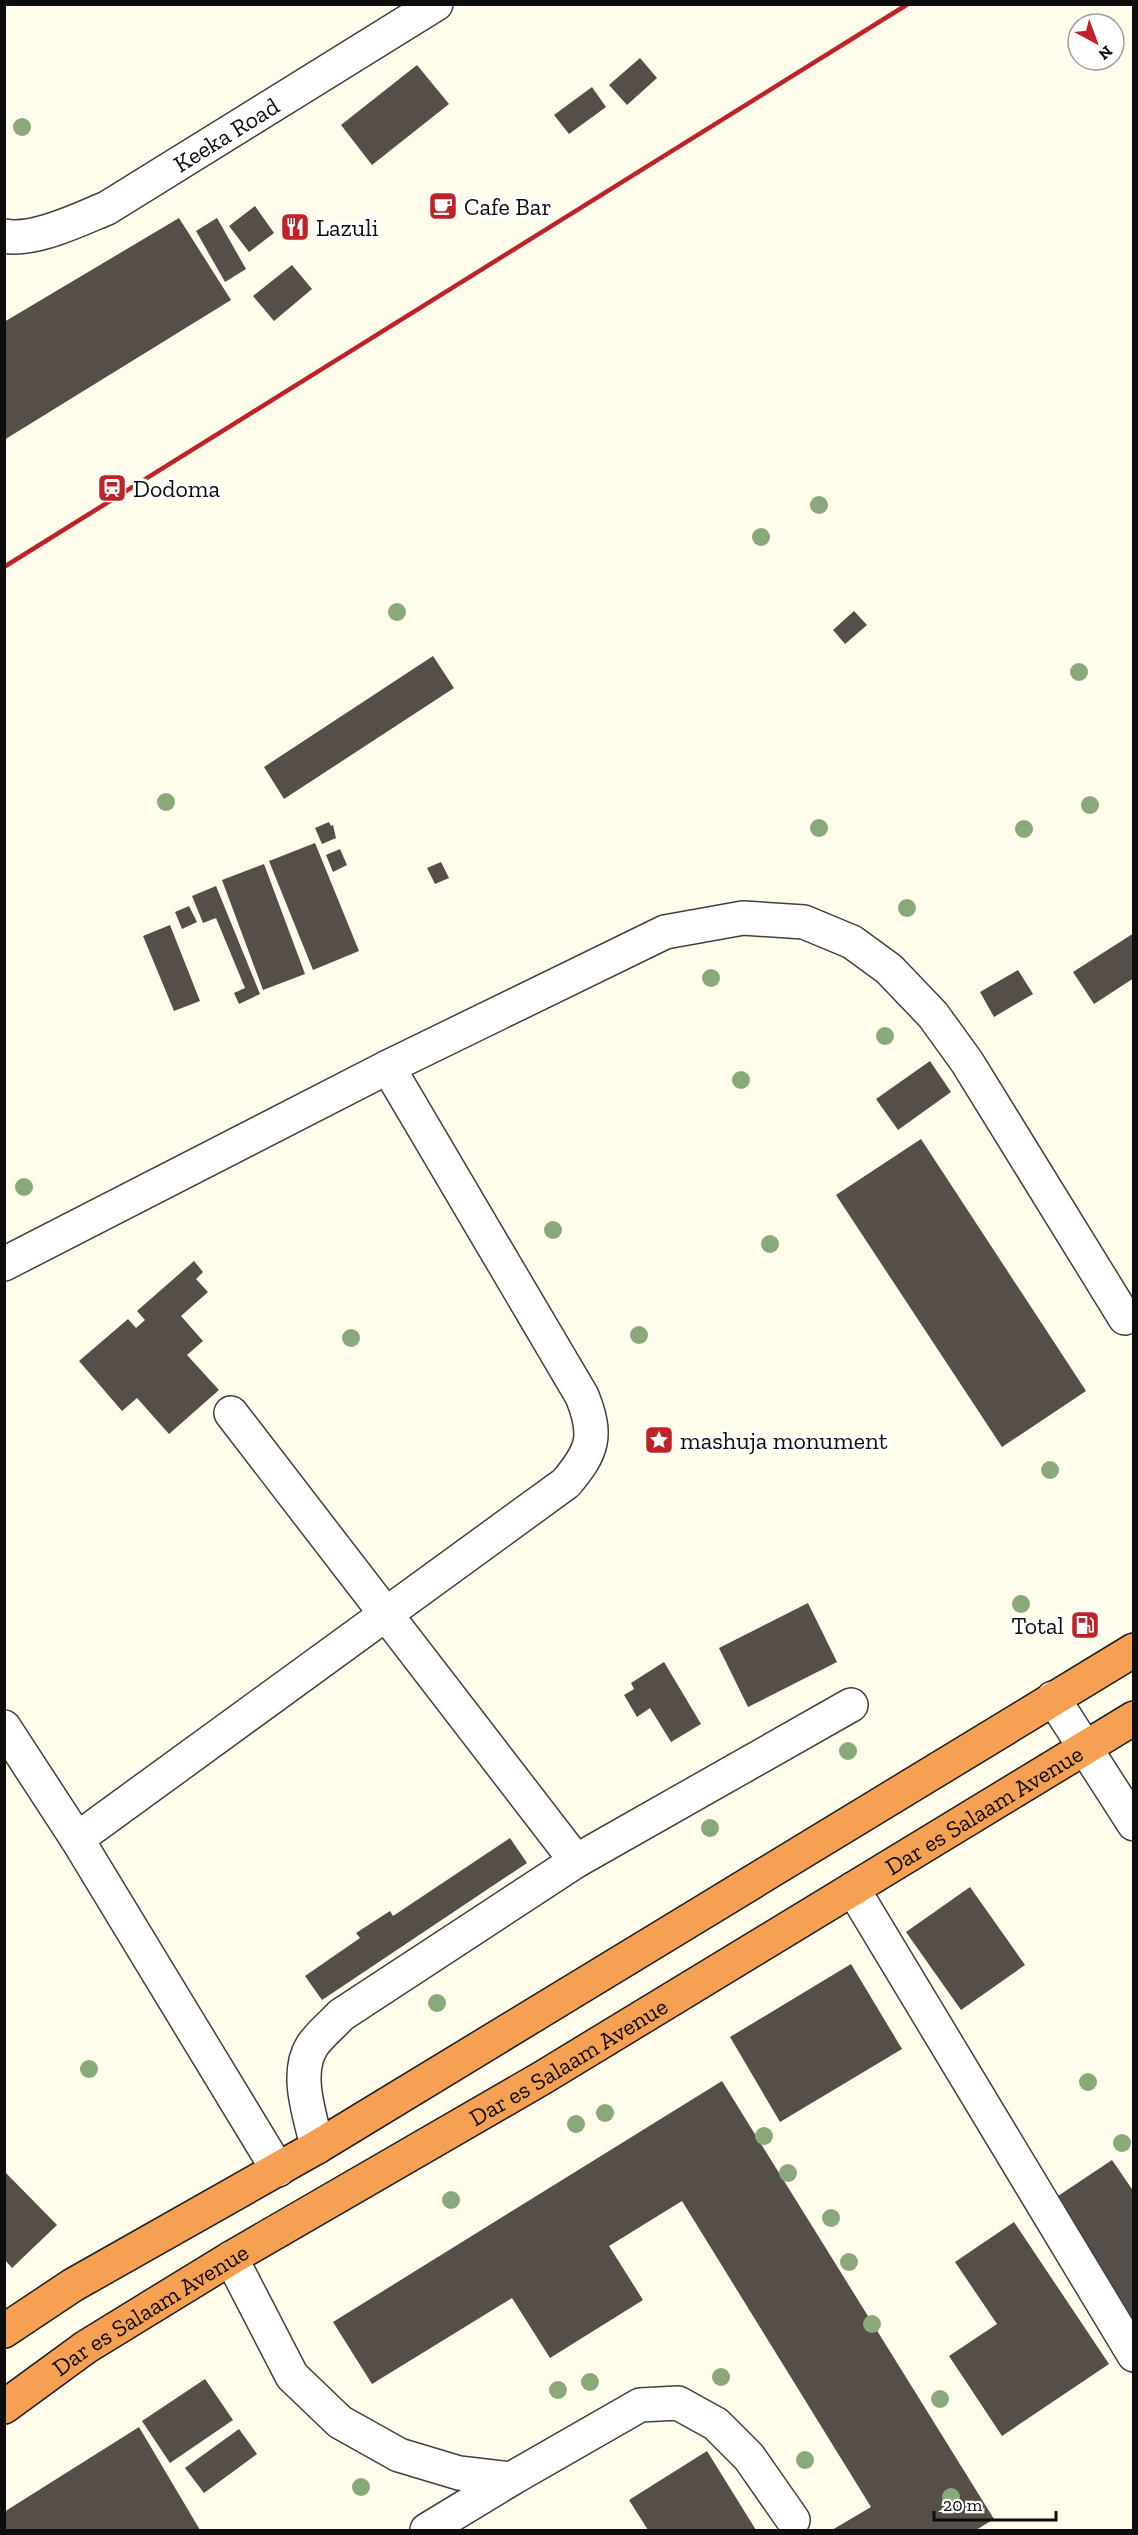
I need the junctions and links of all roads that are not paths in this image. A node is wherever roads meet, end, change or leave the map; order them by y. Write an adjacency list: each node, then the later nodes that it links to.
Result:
1 (436, 4): 2 (street, Keeka Road)
2 (7, 239)
3 (388, 1067): 4 (street); 5 (street); 7 (street)
4 (4, 1264)
5 (1125, 1318)
6 (231, 1413): 7 (street)
7 (385, 1612): 15 (street); 16 (street)
8 (1134, 1650): 9 (highway)
9 (1053, 1698): 13 (street); 18 (highway)
10 (851, 1705): 16 (street)
11 (1134, 1719): 13 (highway, Dar es Salaam Avenue)
12 (4, 1726): 15 (street)
13 (1085, 1748): 14 (street); 17 (highway, Dar es Salaam Avenue)
14 (1134, 1824)
15 (77, 1839): 19 (street)
16 (576, 1861): 18 (street)
17 (853, 1888): 20 (highway, Dar es Salaam Avenue); 22 (street)
18 (317, 2147): 19 (highway)
19 (278, 2170): 21 (highway)
20 (231, 2258): 23 (highway, Dar es Salaam Avenue); 24 (street)
21 (4, 2331)
22 (1134, 2355)
23 (4, 2407)
24 (511, 2479): 25 (street); 26 (street)
25 (793, 2520)
26 (427, 2530)

